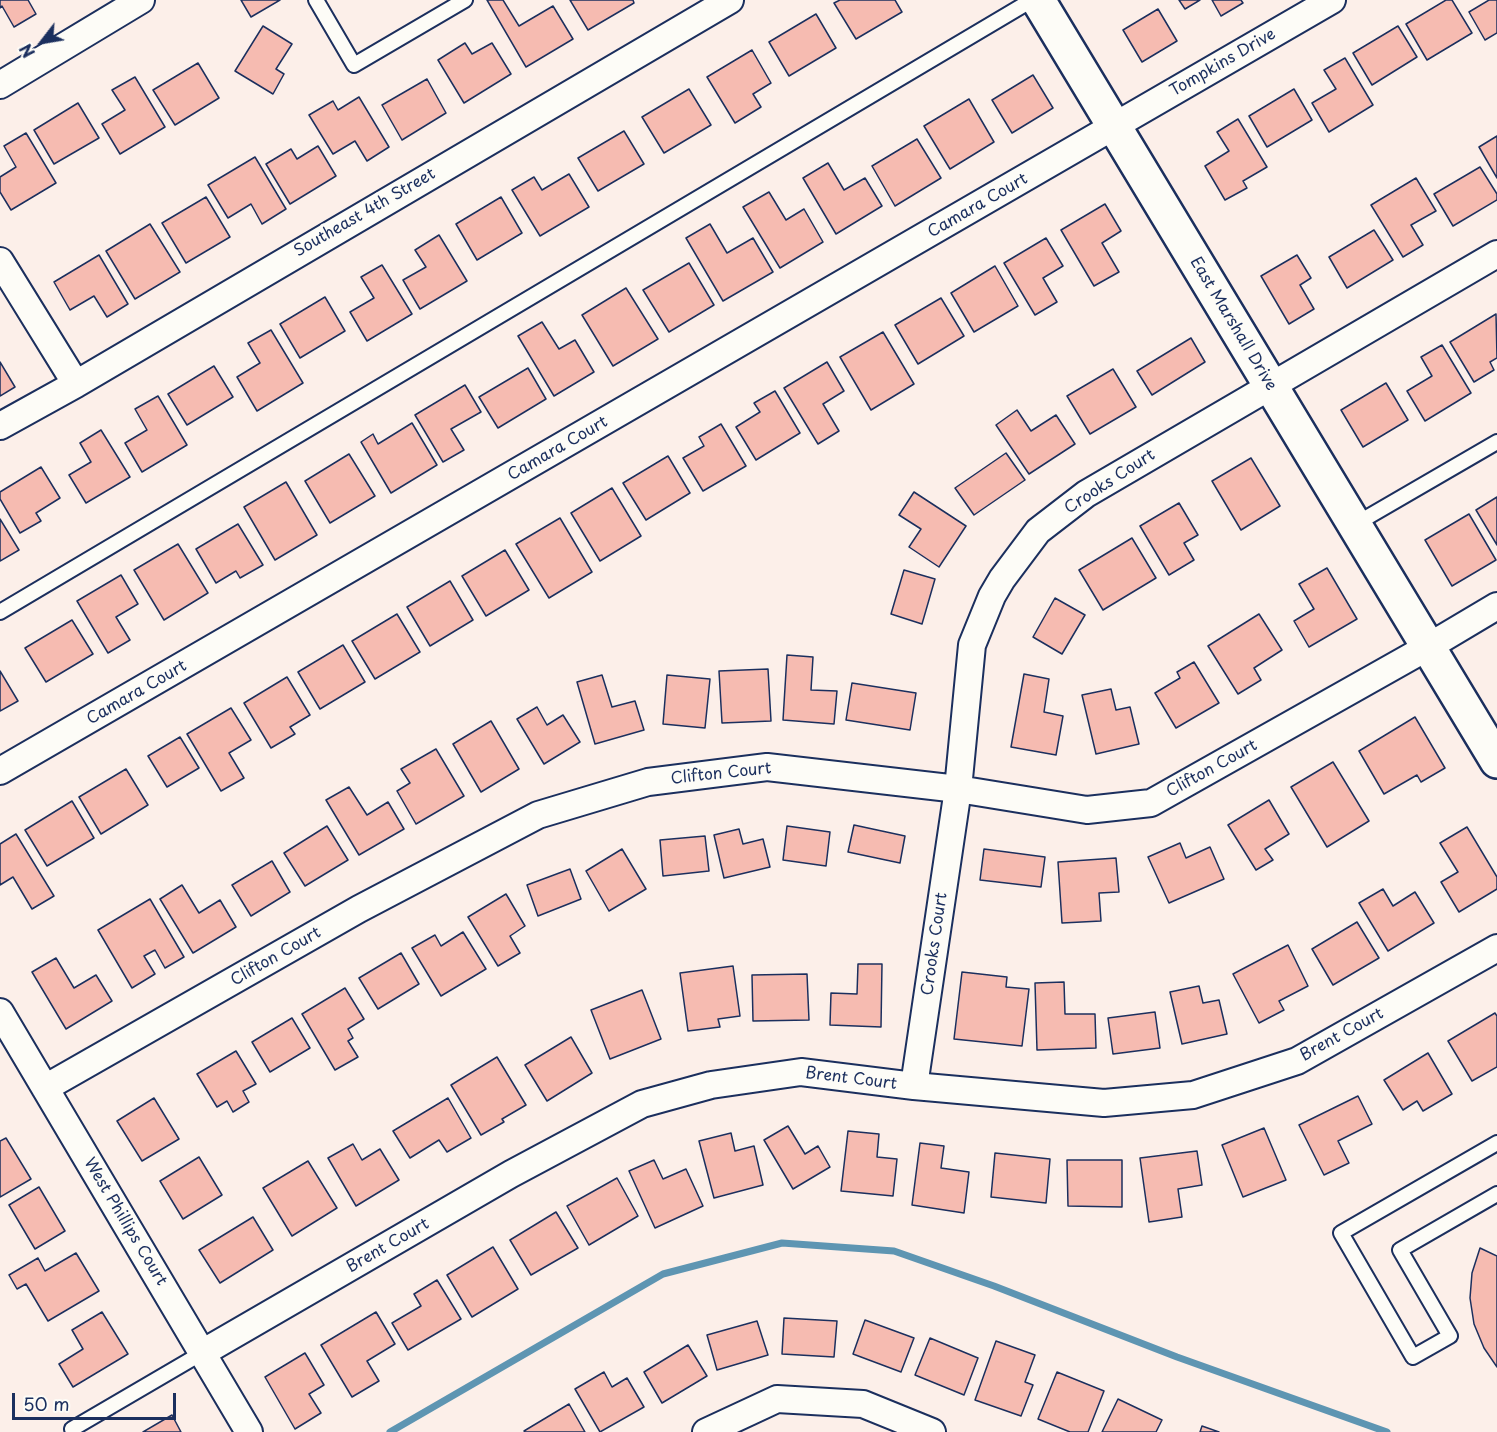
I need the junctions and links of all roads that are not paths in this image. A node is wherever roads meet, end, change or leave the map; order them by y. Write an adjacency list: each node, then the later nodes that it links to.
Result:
1 (141, 0): 8 (street)
2 (316, 0): 3 (lane)
3 (465, 0)
4 (730, 0): 12 (street, Southeast 4th Street)
5 (1032, 0): 18 (lane)
6 (1038, 0): 9 (main road, East Marshall Drive)
7 (1332, 0): 9 (street, Tompkins Drive)
8 (0, 85)
9 (1114, 126): 13 (main road, East Marshall Drive); 21 (street, Camara Court)
10 (1497, 254): 13 (street, Crooks Court)
11 (0, 261): 12 (street)
12 (76, 384): 14 (street, Southeast 4th Street)
13 (1270, 385): 16 (main road, East Marshall Drive); 22 (street, Crooks Court)
14 (0, 426)
15 (1497, 442): 16 (lane)
16 (1354, 525): 19 (main road, East Marshall Drive)
17 (1497, 606): 19 (street, Clifton Court)
18 (0, 612)
19 (1428, 648): 20 (main road, East Marshall Drive); 22 (street, Clifton Court)
20 (1497, 761)
21 (0, 771)
22 (958, 789): 25 (street, Crooks Court); 26 (street, Clifton Court)
23 (1497, 948): 25 (street, Brent Court)
24 (0, 1012): 26 (street, West Phillips Court)
25 (914, 1086): 29 (street, Brent Court)
26 (45, 1088): 29 (street, West Phillips Court)
27 (1497, 1143): 28 (lane)
28 (1497, 1194)
29 (202, 1353): 30 (lane); 31 (street, West Phillips Court)
30 (72, 1429)
31 (249, 1432)
32 (706, 1432): 33 (street)
33 (932, 1432)

